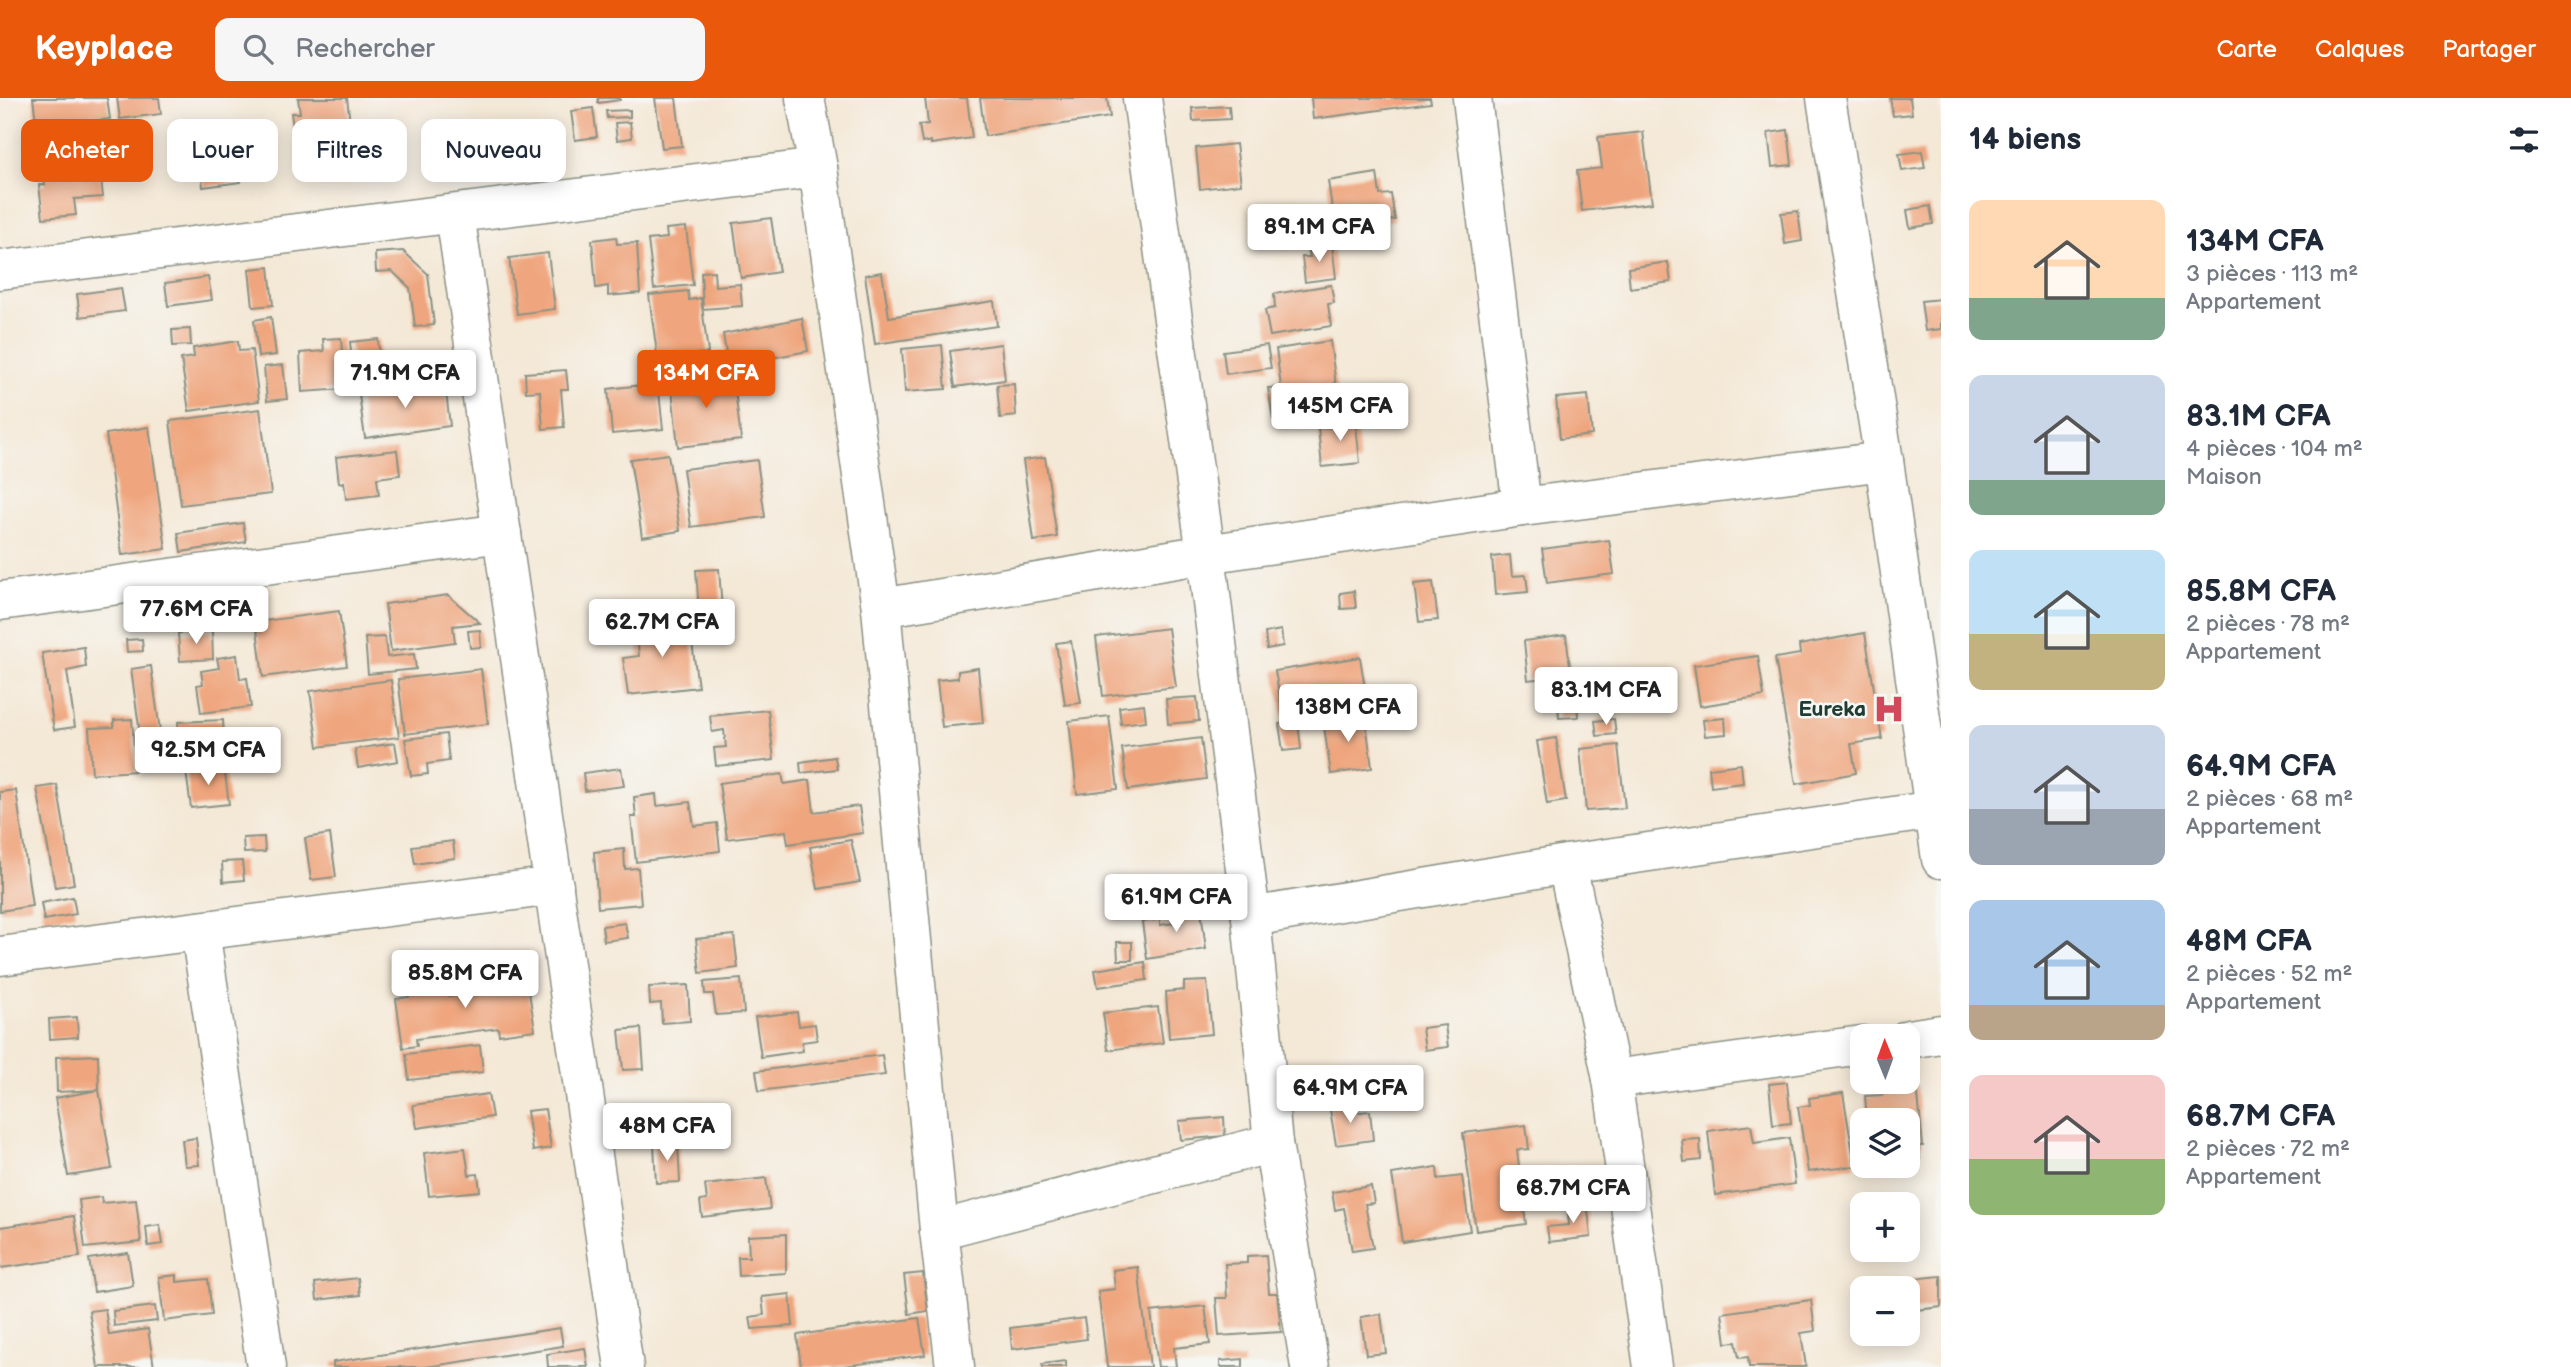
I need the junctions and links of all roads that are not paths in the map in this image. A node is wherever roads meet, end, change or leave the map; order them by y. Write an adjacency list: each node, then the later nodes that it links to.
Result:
1 (805, 98): 5 (street)
2 (1142, 98): 11 (street)
3 (1472, 98): 9 (street)
4 (1826, 98): 8 (street)
5 (818, 168): 6 (street); 13 (street)
6 (455, 214): 7 (street); 10 (street)
7 (0, 270)
8 (1884, 461): 9 (street); 14 (street)
9 (1522, 507): 11 (street)
10 (502, 533): 12 (street); 17 (street)
11 (1206, 554): 13 (street); 18 (street)
12 (0, 601)
13 (881, 608): 26 (street)
14 (1938, 810): 15 (street); 16 (street)
15 (1941, 859)
16 (1567, 864): 18 (street); 24 (street)
17 (554, 886): 19 (street); 28 (street)
18 (1251, 917): 25 (street)
19 (200, 931): 20 (street); 27 (street)
20 (0, 956)
21 (1941, 1034): 22 (street)
22 (1920, 1037)
23 (1850, 1047): 24 (street)
24 (1612, 1079): 31 (street)
25 (1273, 1143): 26 (street); 30 (street)
26 (939, 1230): 29 (street)
27 (266, 1367)
28 (624, 1367)
29 (955, 1367)
30 (1310, 1367)
31 (1653, 1367)

